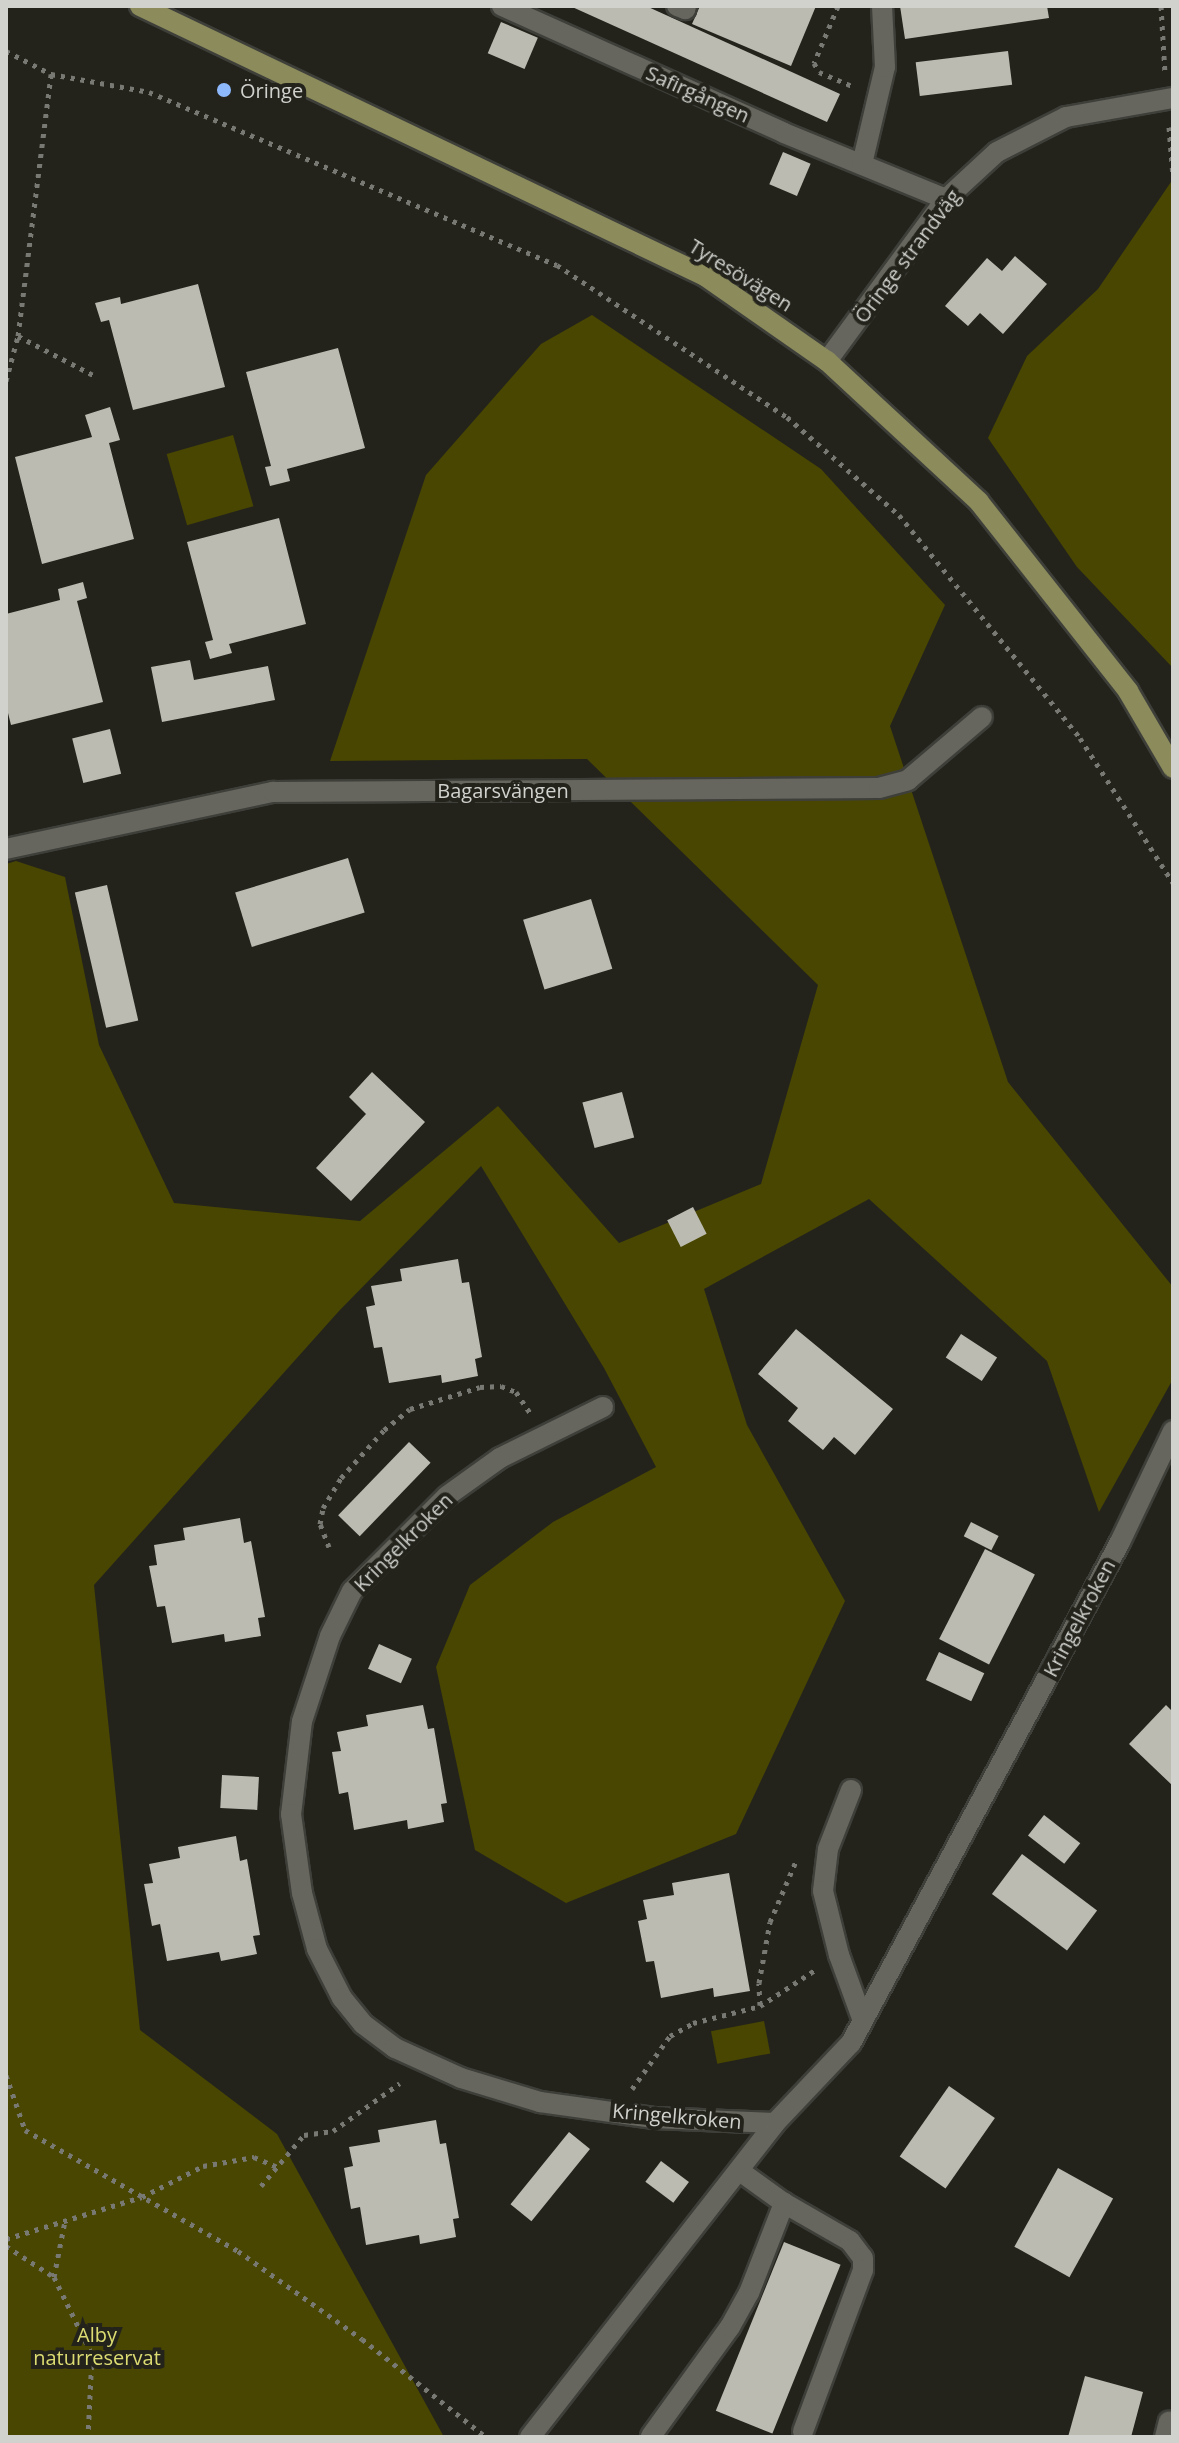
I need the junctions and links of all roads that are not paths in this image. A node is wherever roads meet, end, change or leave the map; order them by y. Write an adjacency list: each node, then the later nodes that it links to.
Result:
1 (140, 6): 10 (main road, Tyresövägen)
2 (502, 6): 6 (street, Safirgången)
3 (677, 6): 4 (street)
4 (686, 6)
5 (882, 6): 8 (street)
6 (539, 14): 8 (street, Safirgången)
7 (1173, 98): 9 (street, Öringe strandväg)
8 (862, 164): 9 (street, Safirgången)
9 (946, 199): 10 (street, Öringe strandväg)
10 (827, 361): 12 (main road, Tyresövägen)
11 (982, 717): 13 (street, Bagarsvängen)
12 (1173, 768)
13 (6, 849)
14 (603, 1407): 18 (street, Kringelkroken)
15 (1173, 1431): 17 (street, Kringelkroken)
16 (851, 1790): 17 (street)
17 (863, 2021): 18 (street, Kringelkroken)
18 (775, 2123): 19 (street, Kringelkroken)
19 (741, 2172): 20 (street); 23 (street, Kringelkroken)
20 (784, 2203): 21 (street); 22 (street)
21 (803, 2431)
22 (651, 2436)
23 (530, 2437)

